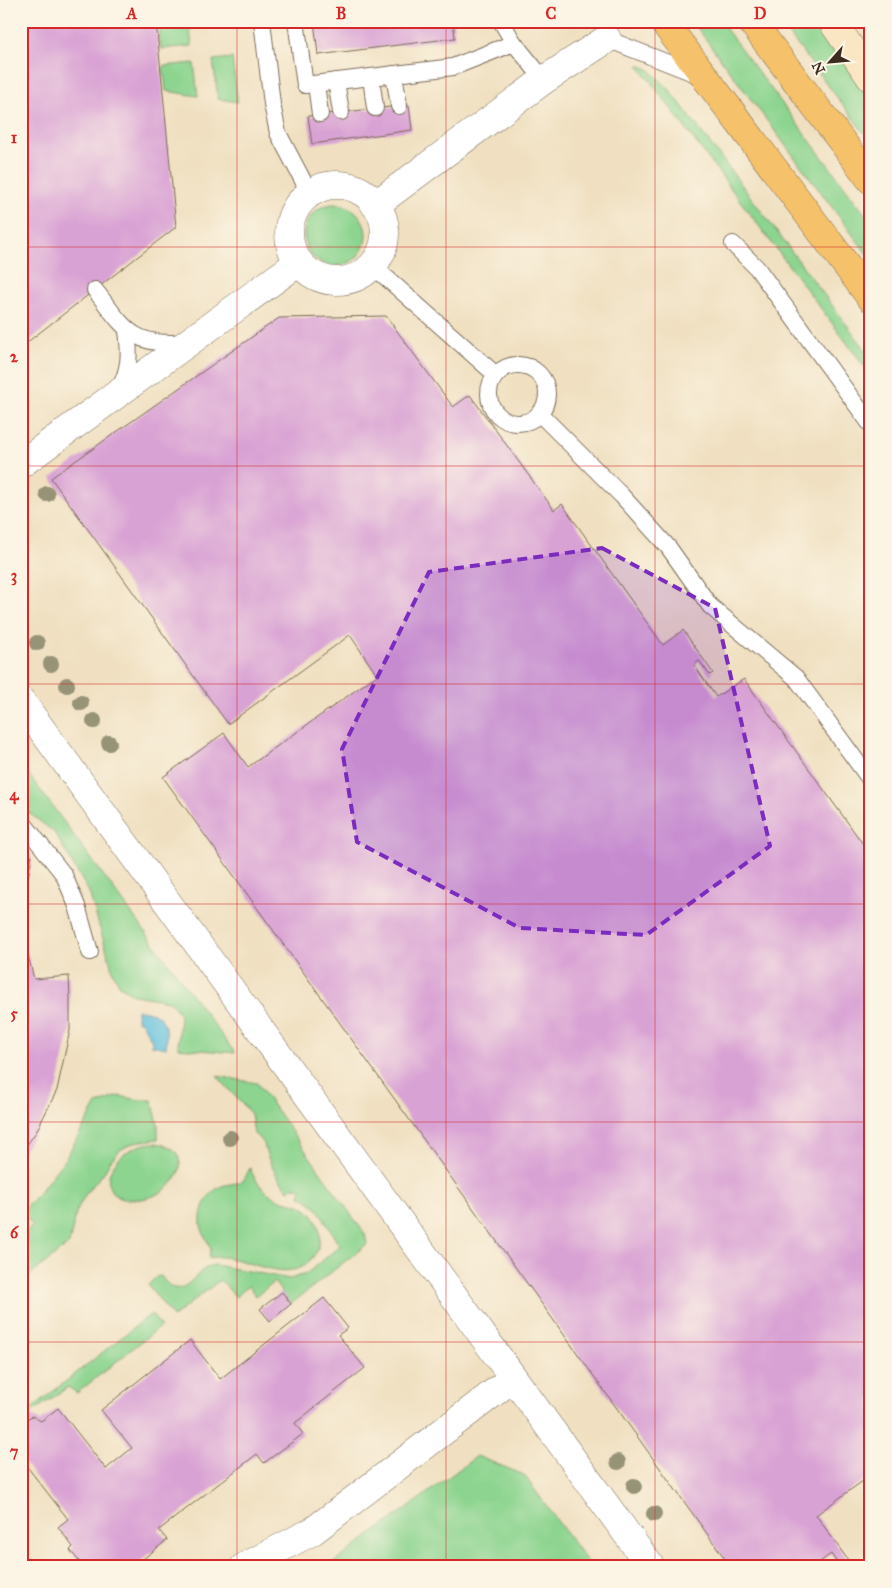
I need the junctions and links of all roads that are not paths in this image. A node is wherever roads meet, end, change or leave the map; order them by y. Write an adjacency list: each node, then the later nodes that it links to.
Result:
1 (262, 21): 21 (lane)
2 (296, 21): 15 (lane)
3 (501, 21): 8 (lane)
4 (663, 21): 11 (main road)
5 (751, 21): 20 (main road)
6 (832, 21): 12 (street)
7 (606, 30): 11 (lane); 13 (street)
8 (514, 43): 9 (lane); 13 (lane)
9 (394, 74): 10 (lane); 16 (lane)
10 (371, 77): 14 (lane); 17 (lane)
11 (705, 78): 27 (main road)
12 (871, 78)
13 (544, 80): 22 (street)
14 (336, 81): 15 (lane); 18 (lane)
15 (316, 84): 19 (lane)
16 (399, 106)
17 (375, 108)
18 (341, 112)
19 (320, 114)
20 (871, 180)
21 (310, 194): 22 (street); 24 (street)
22 (375, 205): 25 (street)
23 (734, 244): 33 (lane)
24 (299, 262): 25 (street); 29 (street)
25 (372, 265): 30 (lane)
26 (95, 290): 28 (lane)
27 (871, 298)
28 (127, 331): 29 (lane); 31 (lane)
29 (189, 342): 31 (street)
30 (496, 375): 32 (lane); 32 (lane)
31 (116, 395): 34 (street)
32 (539, 413): 36 (lane)
33 (871, 425)
34 (21, 464)
35 (21, 701): 39 (street)
36 (871, 781)
37 (21, 820): 38 (lane)
38 (90, 952)
39 (513, 1378): 40 (street); 43 (street)
40 (313, 1530): 41 (street); 42 (street)
41 (244, 1567)
42 (286, 1567)
43 (651, 1567)

